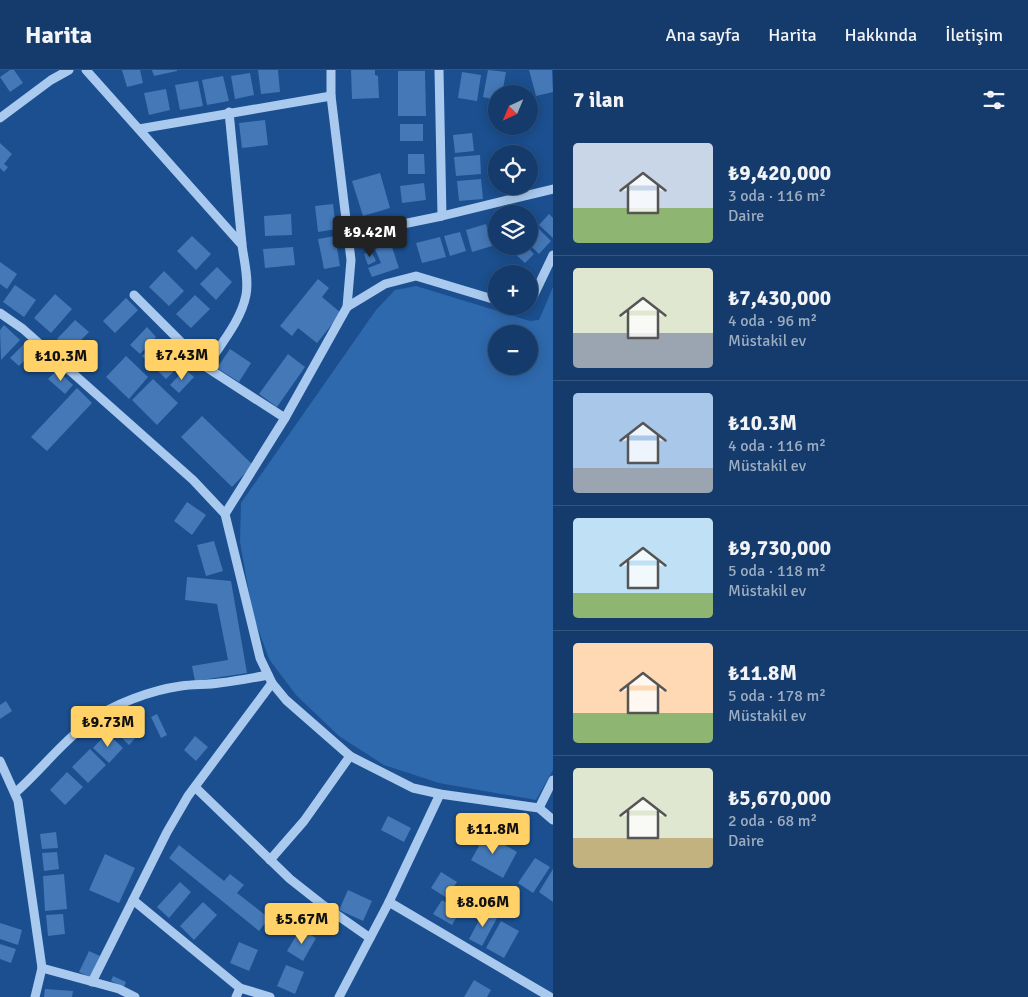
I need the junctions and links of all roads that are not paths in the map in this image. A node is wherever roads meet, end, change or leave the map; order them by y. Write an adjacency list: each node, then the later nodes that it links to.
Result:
1 (70, 70): 7 (street)
2 (86, 70): 8 (street)
3 (331, 70): 5 (street)
4 (439, 70): 10 (street)
5 (331, 96): 6 (street); 11 (street)
6 (229, 112): 8 (street); 12 (street)
7 (0, 118)
8 (139, 129): 12 (street)
9 (553, 189): 10 (street)
10 (442, 216): 11 (street)
11 (349, 235): 17 (street)
12 (242, 245): 19 (street)
13 (553, 255): 14 (street)
14 (538, 286)
15 (134, 295): 19 (street)
16 (488, 298): 17 (street)
17 (347, 307): 20 (street)
18 (0, 313): 21 (street)
19 (206, 367): 20 (street)
20 (285, 418): 21 (street)
21 (225, 514): 22 (street)
22 (270, 679): 23 (street); 26 (street); 27 (street)
23 (350, 756): 28 (street); 31 (street)
24 (0, 761): 27 (street)
25 (553, 780): 29 (street)
26 (195, 787): 31 (street); 32 (street)
27 (15, 792): 35 (street)
28 (440, 794): 29 (street); 33 (street)
29 (539, 808): 30 (street)
30 (553, 820)
31 (270, 860): 34 (street)
32 (133, 900): 36 (street); 37 (street)
33 (389, 902): 34 (street); 43 (street)
34 (370, 938): 42 (street)
35 (42, 968): 36 (street); 38 (street)
36 (92, 982): 39 (street)
37 (240, 988): 40 (street); 41 (street)
38 (35, 997)
39 (135, 997)
40 (236, 997)
41 (270, 997)
42 (339, 997)
43 (550, 997)

